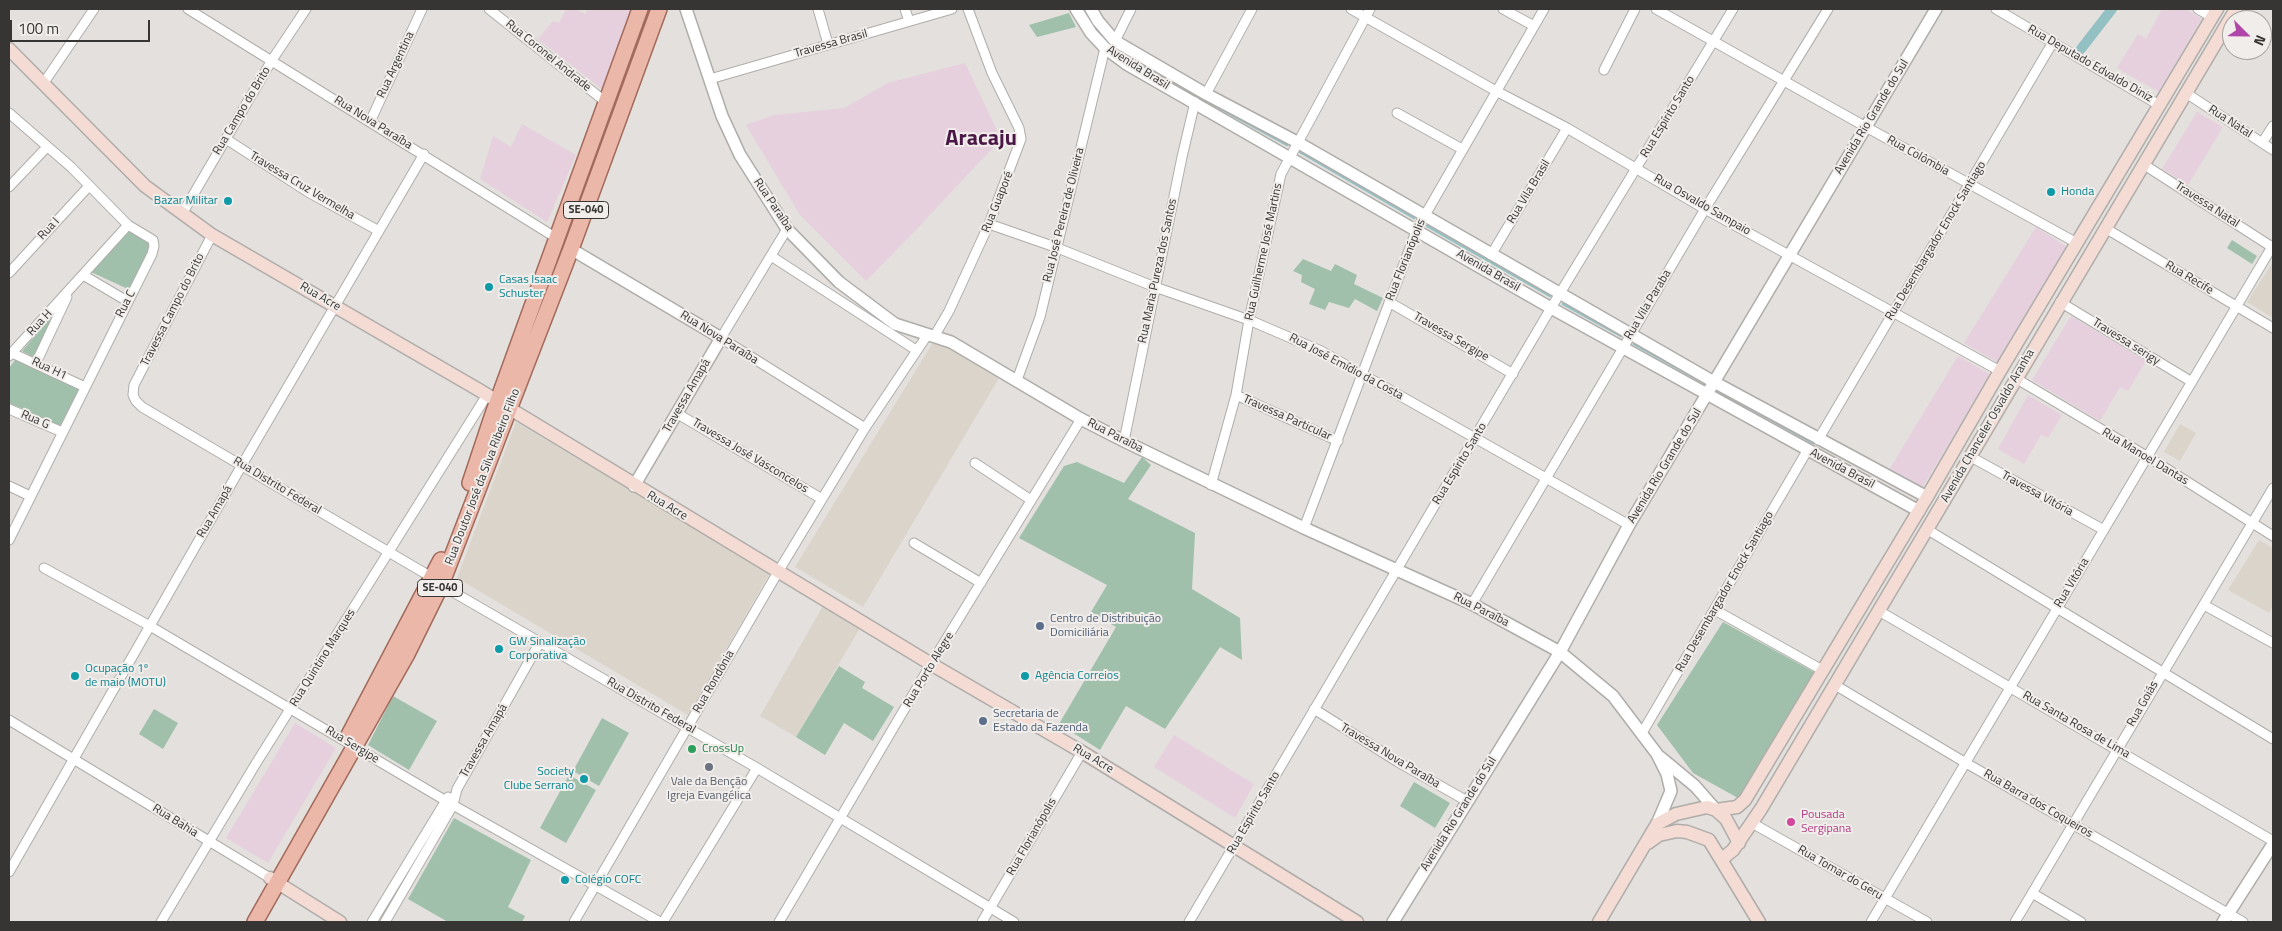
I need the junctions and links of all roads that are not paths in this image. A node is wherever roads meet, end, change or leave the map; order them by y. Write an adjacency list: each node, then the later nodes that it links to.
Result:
1 (94, 9): 42 (street)
2 (188, 9): 38 (street, Rua Nova Paraíba)
3 (306, 9): 38 (street, Rua Campo do Brito)
4 (422, 9): 51 (street, Rua Argentina)
5 (489, 9): 47 (street, Rua Coronel Andrade)
6 (640, 9): 47 (main road, Rua Doutor José da Silva Ribeiro Filho / SE-040)
7 (659, 9): 82 (main road, Rua Doutor José da Silva Ribeiro Filho / SE-040)
8 (686, 9): 40 (street, Rua Paraíba)
9 (818, 9): 35 (street)
10 (905, 9): 30 (street)
11 (952, 9): 30 (street, Travessa Brasil)
12 (968, 9): 71 (street, Rua Guaporé)
13 (1076, 9): 36 (street, Avenida Brasil)
14 (1091, 9): 33 (street, Avenida Brasil)
15 (1131, 9): 33 (street)
16 (1252, 9): 45 (street)
17 (1351, 9): 28 (street, Rua Osvaldo Sampaio)
18 (1503, 9): 31 (street)
19 (1544, 9): 31 (street, Rua Florianópolis)
20 (1635, 9): 39 (street)
21 (1656, 9): 32 (street, Rua Colômbia)
22 (1733, 9): 32 (street, Rua Espírito Santo)
23 (1828, 9): 41 (street, Rua Vila Paraba)
24 (1936, 9): 53 (street, Avenida Rio Grande do Sul)
25 (1996, 9): 34 (street, Rua Deputado Edvaldo Diniz)
26 (2198, 9): 29 (street)
27 (2236, 9): 44 (main road, Avenida Chanceler Osvaldo Aranha)
28 (1368, 13): 43 (street, Rua Osvaldo Sampaio); 56 (street, Rua Guilherme José Martins)
29 (2215, 13): 48 (main road, Avenida Chanceler Osvaldo Aranha)
30 (909, 21): 35 (street, Travessa Brasil)
31 (1534, 26): 43 (street, Rua Florianópolis)
32 (1713, 41): 41 (street, Rua Colômbia); 64 (street, Rua Espírito Santo)
33 (1115, 42): 45 (street, Avenida Brasil)
34 (2053, 42): 48 (street, Rua Deputado Edvaldo Diniz); 65 (street, Rua Desembargador Enock Santiago)
35 (828, 44): 40 (street, Travessa Brasil)
36 (1105, 48): 46 (street, Avenida Brasil); 81 (street, Rua José Pereira de Oliveira)
37 (9, 49): 42 (main road, Rua Acre)
38 (272, 60): 51 (street, Rua Nova Paraíba); 55 (street, Rua Campo do Brito)
39 (1604, 70)
40 (710, 79): 74 (street, Rua Paraíba)
41 (1783, 82): 53 (street, Rua Colômbia); 68 (street, Rua Vila Paraba)
42 (43, 84): 69 (main road, Rua Acre)
43 (1496, 91): 54 (street, Rua Osvaldo Sampaio); 59 (street, Rua Florianópolis)
44 (2186, 93): 57 (street, Rua Natal); 63 (main road, Avenida Chanceler Osvaldo Aranha)
45 (1206, 94): 56 (street, Avenida Brasil)
46 (1196, 102): 62 (street, Avenida Brasil); 88 (street, Rua Maria Pureza dos Santos)
47 (607, 104): 78 (main road, Rua Doutor José da Silva Ribeiro Filho / SE-040)
48 (2159, 105): 79 (main road, Avenida Chanceler Osvaldo Aranha)
49 (9, 113): 58 (street, Rua C)
50 (1397, 113): 59 (street)
51 (370, 122): 61 (street, Rua Nova Paraíba)
52 (2273, 126): 57 (street)
53 (1866, 127): 65 (street, Rua Colômbia); 84 (street, Avenida Rio Grande do Sul)
54 (1567, 128): 64 (street, Rua Osvaldo Sampaio); 83 (street, Rua Vila Brasil)
55 (226, 139): 69 (street, Rua Campo do Brito); 76 (street, Travessa Cruz Vermelha)
56 (1297, 142): 62 (street, Rua Guilherme José Martins); 70 (street, Avenida Brasil)
57 (2262, 143): 60 (street, Rua Natal)
58 (47, 147): 66 (street, Rua C); 67 (street)
59 (1462, 149): 70 (street, Rua Florianópolis)
60 (2273, 150)
61 (424, 154): 76 (street, Rua Amapá); 78 (street, Rua Nova Paraíba)
62 (1289, 156): 75 (street, Avenida Brasil); 98 (street, Rua Guilherme José Martins)
63 (2143, 164): 73 (main road, Avenida Chanceler Osvaldo Aranha); 80 (street, Travessa Natal)
64 (1637, 168): 68 (street, Rua Osvaldo Sampaio); 90 (street, Rua Espírito Santo)
65 (1970, 185): 79 (street, Rua Colômbia); 97 (street, Rua Desembargador Enock Santiago)
66 (89, 186): 72 (street, Rua C); 86 (street, Rua I)
67 (9, 187)
68 (1706, 209): 84 (street, Rua Osvaldo Sampaio); 100 (street, Rua Vila Paraba)
69 (182, 214): 77 (main road, Rua Acre)
70 (1424, 216): 75 (street, Rua Florianópolis); 83 (street, Avenida Brasil)
71 (990, 224): 81 (street, Rua José Emídio da Costa); 101 (street, Rua Guaporé)
72 (128, 225): 87 (street, Rua H); 91 (street, Rua C)
73 (2105, 228): 93 (main road, Avenida Chanceler Osvaldo Aranha); 95 (street, Rua Recife)
74 (787, 229): 85 (street, Travessa Amapá); 101 (street, Rua Paraíba)
75 (1417, 229): 92 (street, Rua Florianópolis); 96 (street, Avenida Brasil)
76 (379, 231): 94 (street, Rua Amapá)
77 (212, 234): 94 (main road, Rua Acre); 114 (street, Travessa Campo do Brito)
78 (558, 239): 118 (main road, Rua Doutor José da Silva Ribeiro Filho / SE-040)
79 (2078, 242): 107 (main road, Avenida Chanceler Osvaldo Aranha)
80 (2273, 246): 95 (street, Rua Vitória)
81 (1056, 247): 88 (street, Rua José Emídio da Costa); 111 (street, Rua José Pereira de Oliveira)
82 (571, 249): 102 (street, Rua Nova Paraíba); 118 (main road, Rua Doutor José da Silva Ribeiro Filho / SE-040)
83 (1490, 255): 90 (street, Avenida Brasil)
84 (1790, 255): 97 (street, Rua Osvaldo Sampaio); 112 (street, Avenida Rio Grande do Sul)
85 (771, 256): 102 (street, Travessa Amapá); 104 (street)
86 (9, 273)
87 (83, 275): 89 (street, Rua H); 91 (street)
88 (1155, 287): 98 (street, Rua José Emídio da Costa); 126 (street, Rua Maria Pureza dos Santos)
89 (71, 290): 105 (street, Rua H); 106 (street, Rua H)
90 (1560, 295): 96 (street, Rua Espírito Santo); 100 (street, Avenida Brasil)
91 (127, 301): 115 (street, Rua C)
92 (1389, 302): 108 (street, Rua Florianópolis); 109 (street, Travessa Sergipe)
93 (2060, 302): 110 (main road, Avenida Chanceler Osvaldo Aranha); 113 (street, Travessa serigy)
94 (336, 306): 118 (main road, Rua Acre); 132 (street, Rua Amapá)
95 (2235, 306): 99 (street, Rua Recife); 113 (street, Rua Vitória)
96 (1551, 308): 103 (street, Avenida Brasil); 109 (street, Rua Espírito Santo)
97 (1894, 313): 107 (street, Rua Osvaldo Sampaio); 125 (street, Rua Desembargador Enock Santiago)
98 (1249, 320): 108 (street, Rua José Emídio da Costa); 117 (street, Rua Guilherme José Martins)
99 (2273, 328)
100 (1631, 334): 103 (street, Rua Vila Paraba); 112 (street, Avenida Brasil)
101 (931, 335): 104 (street, Rua Guaporé); 111 (street, Rua Paraíba)
102 (721, 338): 120 (street, Travessa Amapá); 122 (street, Rua Nova Paraíba)
103 (1623, 347): 116 (street, Avenida Brasil); 133 (street, Rua Vila Paraba)
104 (916, 350): 122 (street, Rua Guaporé)
105 (10, 355): 106 (street, Rua H1)
106 (36, 363): 115 (street, Rua H1)
107 (2000, 371): 139 (main road, Avenida Chanceler Osvaldo Aranha)
108 (1363, 374): 124 (street, Rua José Emídio da Costa); 127 (street, Rua Florianópolis)
109 (1513, 374): 124 (street, Rua Espírito Santo)
110 (2017, 379): 129 (main road, Avenida Chanceler Osvaldo Aranha); 130 (street, Rua Manoel Dantas)
111 (1017, 380): 121 (street, Rua Paraíba)
112 (1714, 382): 116 (street, Avenida Rio Grande do Sul); 125 (street, Avenida Brasil)
113 (2192, 382): 130 (street, Rua Vitória)
114 (134, 385): 132 (street, Rua Distrito Federal)
115 (85, 387): 123 (street, Rua C)
116 (1707, 394): 128 (street, Avenida Brasil); 144 (street, Avenida Rio Grande do Sul)
117 (1236, 395): 127 (street, Travessa Particular); 134 (street, Rua Guilherme José Martins)
118 (498, 402): 136 (main road, Rua Acre); 151 (street, Rua Quintino Marques); 155 (main road, Rua Doutor José da Silva Ribeiro Filho / SE-040)
119 (9, 409): 123 (street, Rua G)
120 (678, 414): 136 (street, Travessa Amapá); 140 (street, Travessa José Vasconcelos)
121 (1081, 419): 126 (street, Rua Paraíba); 141 (street, Rua Porto Alegre)
122 (864, 428): 140 (street, Rua Guaporé)
123 (62, 432): 138 (street, Rua C)
124 (1476, 438): 133 (street, Rua José Emídio da Costa); 153 (street, Rua Espírito Santo)
125 (1818, 440): 139 (street, Avenida Brasil)
126 (1124, 441): 134 (street, Rua Paraíba)
127 (1338, 441): 145 (street, Rua Florianópolis)
128 (1807, 451): 142 (street, Avenida Brasil); 160 (street, Rua Desembargador Enock Santiago)
129 (1971, 457): 146 (main road, Avenida Chanceler Osvaldo Aranha); 147 (street, Travessa Vitória)
130 (2148, 457): 143 (street, Rua Manoel Dantas); 147 (street, Rua Vitória)
131 (975, 463): 141 (street)
132 (242, 465): 151 (street, Rua Distrito Federal); 162 (street, Rua Amapá)
133 (1547, 478): 144 (street, Rua José Emídio da Costa); 157 (street, Rua Vila Paraba)
134 (1211, 485): 145 (street, Rua Paraíba)
135 (9, 486): 138 (street)
136 (634, 486): 154 (main road, Rua Acre)
137 (2273, 488): 143 (street, Rua Goiás)
138 (30, 496): 149 (street, Rua C)
139 (1927, 497): 142 (main road, Avenida Chanceler Osvaldo Aranha)
140 (822, 499): 154 (street, Rua Guaporé)
141 (1031, 500): 156 (street, Rua Porto Alegre)
142 (1919, 511): 167 (main road, Avenida Chanceler Osvaldo Aranha)
143 (2252, 523): 148 (street, Rua Manoel Dantas); 158 (street, Rua Goiás)
144 (1629, 525): 165 (street, Avenida Rio Grande do Sul)
145 (1304, 528): 153 (street, Rua Paraíba)
146 (1928, 530): 159 (street); 161 (main road, Avenida Chanceler Osvaldo Aranha)
147 (2104, 530): 159 (street, Rua Vitória)
148 (2273, 536)
149 (9, 540)
150 (914, 543): 156 (street)
151 (389, 552): 155 (street, Rua Distrito Federal); 171 (street, Rua Quintino Marques)
152 (44, 568): 162 (street, Rua Sergipe)
153 (1398, 570): 157 (street, Rua Paraíba); 172 (street, Rua Espírito Santo)
154 (778, 572): 166 (main road, Rua Acre); 174 (street, Rua Rondônia)
155 (437, 582): 163 (street, Rua Distrito Federal); 177 (main road, Rua Doutor José da Silva Ribeiro Filho / SE-040)
156 (981, 583): 166 (street, Rua Porto Alegre)
157 (1472, 604): 165 (street, Rua Paraíba)
158 (2204, 605): 164 (street); 168 (street, Rua Goiás)
159 (2056, 609): 168 (street); 170 (street, Rua Vitória)
160 (1715, 610): 167 (street); 175 (street, Rua Desembargador Enock Santiago)
161 (1879, 611): 169 (main road, Avenida Chanceler Osvaldo Aranha); 170 (street, Rua Santa Rosa de Lima)
162 (150, 626): 171 (street, Rua Sergipe); 181 (street, Rua Amapá)
163 (540, 642): 174 (street, Rua Distrito Federal); 185 (street, Travessa Amapá)
164 (2273, 643)
165 (1560, 652): 175 (street, Rua Paraíba); 184 (street, Avenida Rio Grande do Sul)
166 (931, 664): 179 (main road, Rua Acre); 187 (street, Rua Porto Alegre)
167 (1824, 671): 186 (main road, Avenida Chanceler Osvaldo Aranha)
168 (2163, 671): 176 (street); 178 (street, Rua Goiás)
169 (1835, 685): 182 (street, Rua Barra dos Coqueiros); 188 (main road, Avenida Chanceler Osvaldo Aranha)
170 (2011, 688): 178 (street, Rua Santa Rosa de Lima); 182 (street, Rua Vitória)
171 (291, 709): 177 (street, Rua Sergipe); 191 (street, Rua Quintino Marques)
172 (1314, 709): 184 (street, Travessa Nova Paraíba); 195 (street, Rua Espírito Santo)
173 (9, 720): 181 (street, Rua Bahia)
174 (688, 728): 183 (street, Rua Distrito Federal); 199 (street, Rua Rondônia)
175 (1642, 733): 180 (street, Rua Paraíba)
176 (2273, 739)
177 (350, 744): 185 (street, Rua Sergipe); 198 (main road, Rua Doutor José da Silva Ribeiro Filho / SE-040)
178 (2117, 749): 190 (street, Rua Goiás); 193 (street, Rua Santa Rosa de Lima)
179 (1082, 752): 195 (main road, Rua Acre); 202 (street, Rua Florianópolis)
180 (1657, 754): 186 (street); 189 (street)
181 (74, 759): 191 (street, Rua Bahia); 197 (street, Rua Amapá)
182 (1966, 763): 190 (street, Rua Barra dos Coqueiros); 201 (street, Rua Vitória)
183 (757, 768): 187 (street, Rua Distrito Federal); 211 (street)
184 (1467, 801): 217 (street, Avenida Rio Grande do Sul)
185 (449, 803): 199 (street, Rua Sergipe); 208 (street, Travessa Amapá); 209 (street, Travessa Amapá)
186 (1716, 810): 189 (main road, Avenida Chanceler Osvaldo Aranha); 192 (main road)
187 (841, 818): 202 (street, Rua Distrito Federal); 212 (street, Rua Porto Alegre)
188 (1752, 823): 192 (main road, Avenida Chanceler Osvaldo Aranha); 201 (street, Rua Tomar do Geru)
189 (1657, 824): 194 (main road)
190 (2073, 824): 200 (street, Rua Goiás); 203 (street, Rua Barra dos Coqueiros)
191 (208, 841): 198 (street, Rua Bahia); 204 (street, Rua Quintino Marques)
192 (1739, 843): 196 (main road, Avenida Chanceler Osvaldo Aranha)
193 (2273, 843): 203 (street)
194 (1646, 845): 196 (main road); 218 (main road)
195 (1234, 847): 215 (street, Rua Espírito Santo); 216 (main road, Rua Acre)
196 (1722, 858): 219 (main road)
197 (9, 872)
198 (274, 880): 205 (main road, Rua Doutor José da Silva Ribeiro Filho / SE-040); 206 (main road, Rua Doutor José da Silva Ribeiro Filho / SE-040); 207 (main road, Rua Bahia)
199 (596, 885): 210 (street, Rua Rondônia); 211 (street, Rua Sergipe)
200 (2032, 893): 222 (street, Rua Goiás); 223 (street)
201 (1885, 899): 220 (street, Rua Vitória); 221 (street, Rua Tomar do Geru)
202 (991, 908): 213 (street, Rua Florianópolis); 214 (street, Rua Distrito Federal)
203 (2226, 918): 224 (street, Rua Barra dos Coqueiros)
204 (161, 922)
205 (244, 922)
206 (255, 922)
207 (340, 922)
208 (372, 922)
209 (384, 922)
210 (574, 922)
211 (661, 922)
212 (779, 922)
213 (982, 922)
214 (1014, 922)
215 (1189, 922)
216 (1357, 922)
217 (1393, 922)
218 (1599, 922)
219 (1759, 922)
220 (1871, 922)
221 (1927, 922)
222 (2014, 922)
223 (2080, 922)
224 (2243, 922)

